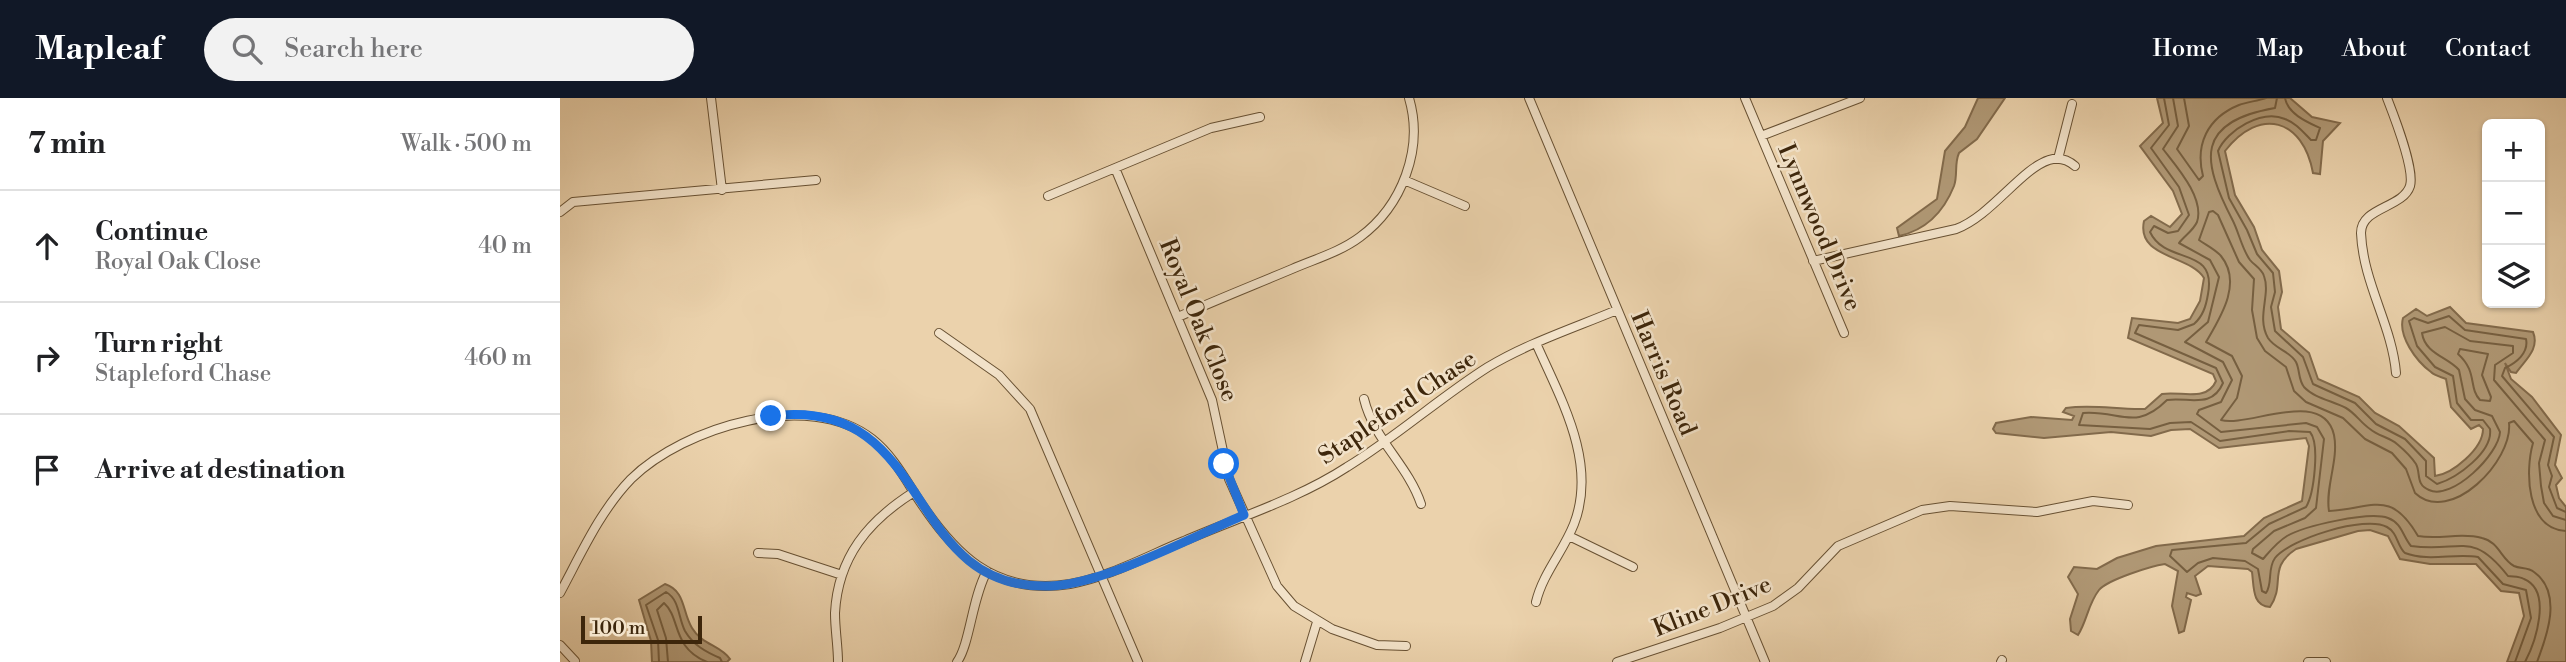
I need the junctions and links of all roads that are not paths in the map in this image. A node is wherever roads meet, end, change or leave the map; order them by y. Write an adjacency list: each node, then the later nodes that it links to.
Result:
1 (711, 98): 15 (street)
2 (1409, 98): 14 (street)
3 (1529, 98): 20 (street, Harris Road)
4 (1745, 98): 9 (street, Lynnwood Drive)
5 (1860, 98): 9 (street)
6 (2387, 98): 25 (street)
7 (2072, 104): 10 (street)
8 (1260, 117): 12 (street)
9 (1761, 136): 19 (street, Lynnwood Drive)
10 (2058, 159): 11 (street); 19 (street)
11 (2075, 166)
12 (1115, 168): 16 (street); 21 (street, Royal Oak Close)
13 (816, 180): 15 (street)
14 (1404, 180): 17 (street); 21 (street)
15 (722, 190): 18 (street)
16 (1048, 196)
17 (1465, 206)
18 (560, 212)
19 (1813, 261): 23 (street, Lynnwood Drive)
20 (1617, 310): 24 (street, Stapleford Chase); 40 (street, Harris Road)
21 (1178, 317): 31 (street, Royal Oak Close)
22 (939, 333): 37 (street)
23 (1844, 333)
24 (1536, 343): 27 (street, Stapleford Chase); 32 (street)
25 (2396, 373)
26 (1364, 399): 27 (street)
27 (1383, 442): 29 (street); 31 (street, Stapleford Chase)
28 (914, 492): 35 (street, Stapleford Chase); 36 (street); 38 (street, Stapleford Chase)
29 (1421, 504)
30 (2128, 505): 40 (street, Kline Drive)
31 (1244, 515): 37 (street, Stapleford Chase); 41 (street, Royal Oak Close)
32 (1569, 536): 34 (street); 39 (street)
33 (758, 553): 36 (street)
34 (1633, 567)
35 (986, 571): 37 (street, Stapleford Chase); 46 (street)
36 (842, 575): 45 (street)
37 (1101, 575): 47 (street)
38 (560, 593)
39 (1536, 602)
40 (1747, 618): 49 (street, Kline Drive); 50 (street, Harris Road)
41 (1317, 622): 43 (street, Royal Oak Close); 48 (street)
42 (560, 645): 44 (street)
43 (1406, 646)
44 (575, 661)
45 (838, 662)
46 (957, 662)
47 (1138, 662)
48 (1305, 662)
49 (1617, 662)
50 (1765, 662)
51 (2308, 662): 52 (street)
52 (2326, 662)

